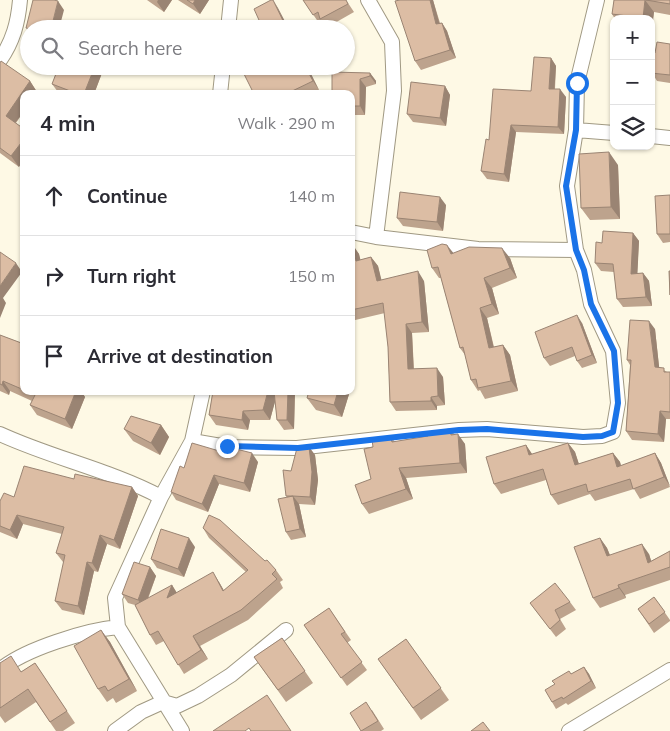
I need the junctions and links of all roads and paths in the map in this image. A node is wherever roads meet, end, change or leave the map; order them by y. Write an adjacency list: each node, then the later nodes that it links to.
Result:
1 (20, 0): 6 (street)
2 (231, 0): 5 (street)
3 (368, 0): 14 (street)
4 (597, 0): 9 (street)
5 (229, 20)
6 (0, 60)
7 (222, 75): 8 (street)
8 (220, 90)
9 (576, 130): 10 (street); 15 (street)
10 (610, 133)
11 (655, 136): 12 (street)
12 (670, 138)
13 (355, 233): 14 (street)
14 (376, 237): 15 (street)
15 (576, 250): 18 (street)
16 (202, 395): 18 (street)
17 (0, 434): 19 (street)
18 (192, 440): 19 (street)
19 (161, 497): 20 (street)
20 (118, 627): 22 (street); 24 (street)
21 (286, 630): 24 (street)
22 (0, 670)
23 (670, 670): 27 (street)
24 (163, 702): 25 (street); 26 (street)
25 (115, 731)
26 (182, 731)
27 (569, 731)

